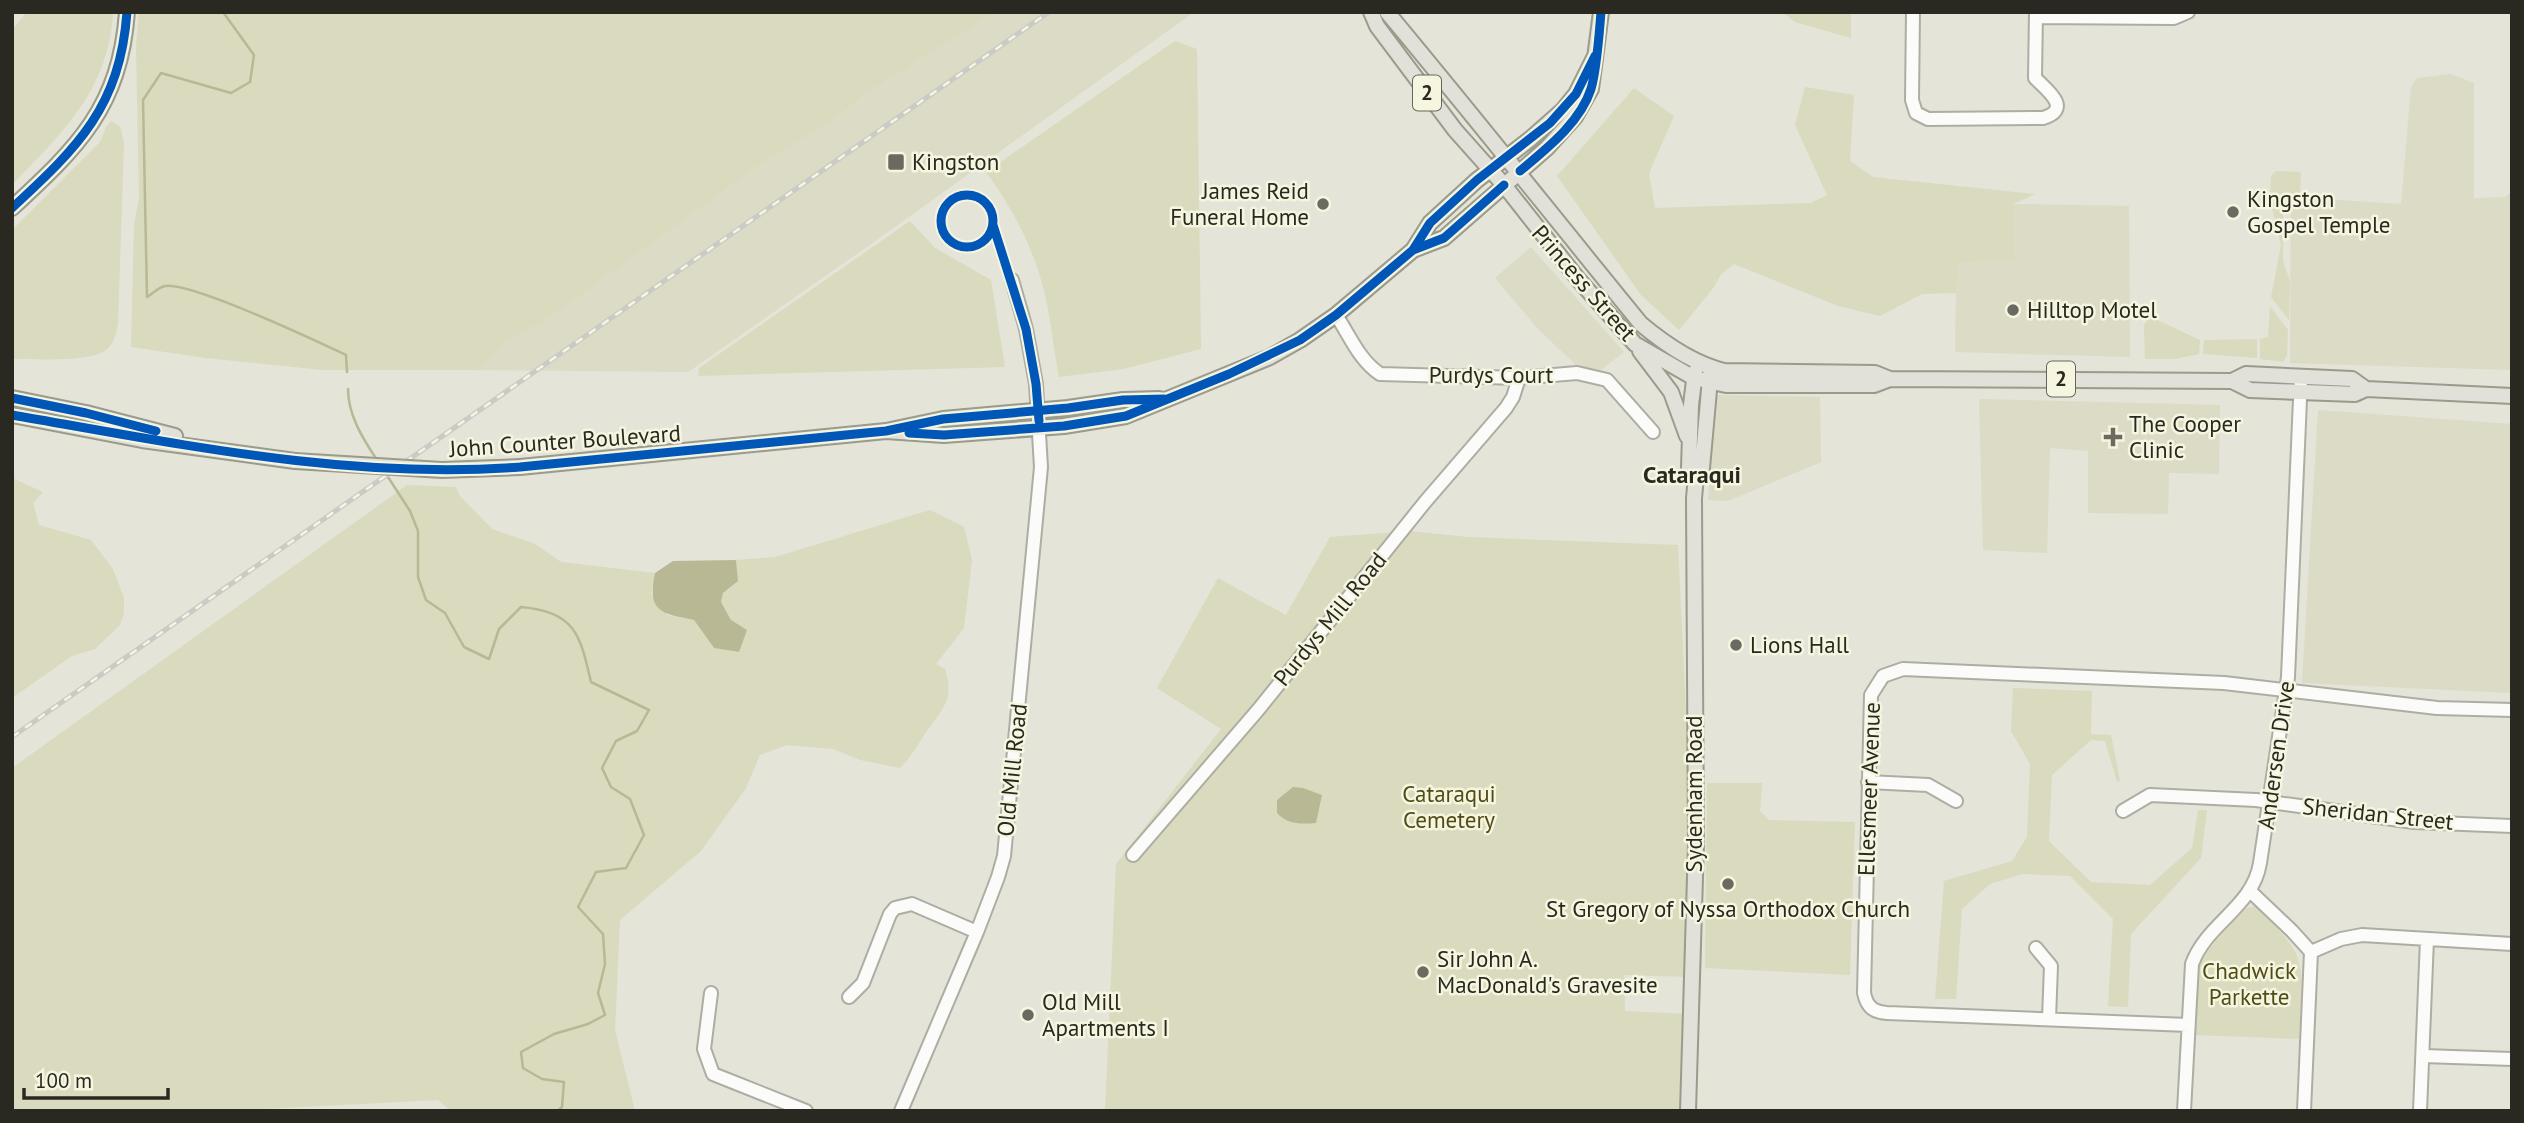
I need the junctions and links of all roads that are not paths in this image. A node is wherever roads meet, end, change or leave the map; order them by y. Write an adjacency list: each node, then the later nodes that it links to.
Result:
1 (128, 12): 13 (main road)
2 (1371, 12): 10 (main road, Princess Street / 2)
3 (1387, 12): 9 (main road, Princess Street / 2)
4 (1601, 12): 8 (main road, John Counter Boulevard)
5 (1913, 12): 7 (street)
6 (2188, 12): 7 (street)
7 (2036, 15)
8 (1595, 56): 9 (main road, John Counter Boulevard); 11 (main road, John Counter Boulevard)
9 (1507, 155): 10 (main road, John Counter Boulevard); 11 (main road, Princess Street / 2)
10 (1489, 170): 12 (main road, Princess Street / 2); 14 (main road, John Counter Boulevard)
11 (1520, 171): 12 (main road, John Counter Boulevard); 18 (main road, Princess Street / 2)
12 (1504, 185): 14 (main road, John Counter Boulevard); 17 (main road, Princess Street / 2)
13 (12, 208)
14 (1413, 250): 16 (main road, John Counter Boulevard)
15 (1012, 280): 28 (street, Old Mill Road)
16 (1336, 316): 20 (street, Purdys Court); 27 (main road, John Counter Boulevard)
17 (1635, 344): 21 (main road, Princess Street / 2); 33 (main road)
18 (1706, 371): 21 (main road, Princess Street / 2); 22 (main road, Princess Street / 2); 35 (main road, Sydenham Road)
19 (2301, 376): 22 (main road, Princess Street / 2); 23 (main road, Princess Street / 2); 24 (street, Andersen Drive)
20 (1519, 378): 32 (street, Purdys Court); 43 (street, Purdys Mill Road)
21 (1694, 378): 33 (main road, Sydenham Road)
22 (2232, 381): 24 (main road, Princess Street / 2)
23 (2365, 388): 24 (main road, Princess Street / 2); 25 (main road, Princess Street / 2)
24 (2300, 391): 36 (street, Andersen Drive)
25 (2512, 396)
26 (12, 398): 34 (main road, John Counter Boulevard)
27 (1164, 399): 28 (main road, John Counter Boulevard); 30 (main road, John Counter Boulevard)
28 (1039, 411): 30 (street, Old Mill Road); 31 (main road, John Counter Boulevard)
29 (12, 415): 34 (main road, John Counter Boulevard)
30 (1040, 428): 31 (main road, John Counter Boulevard); 45 (street, Old Mill Road)
31 (886, 431): 34 (main road, John Counter Boulevard, bridge)
32 (1653, 432)
33 (1690, 443): 35 (main road, Sydenham Road)
34 (247, 454)
35 (1696, 477): 58 (main road, Sydenham Road)
36 (2287, 691): 37 (street, Ellesmeer Avenue); 38 (street, Ellesmeer Avenue); 40 (street, Andersen Drive)
37 (2512, 710)
38 (1868, 782): 39 (street); 52 (street, Ellesmeer Avenue)
39 (1956, 801)
40 (2269, 802): 41 (street, Sheridan Street); 42 (street, Sheridan Street); 44 (street, Andersen Drive)
41 (2123, 811)
42 (2512, 826)
43 (1133, 855)
44 (2251, 892): 49 (street); 53 (street, Andersen Drive)
45 (977, 932): 51 (street); 57 (street, Old Mill Road)
46 (2427, 939): 47 (street); 49 (street); 54 (street)
47 (2512, 944)
48 (2036, 948): 52 (street)
49 (2311, 952): 60 (street)
50 (711, 993): 56 (street)
51 (849, 997)
52 (2049, 1019): 53 (street, Ellesmeer Avenue)
53 (2188, 1025): 59 (street, Andersen Drive)
54 (2423, 1056): 55 (street); 61 (street)
55 (2512, 1059)
56 (806, 1111)
57 (901, 1111)
58 (1688, 1111)
59 (2185, 1111)
60 (2304, 1111)
61 (2420, 1111)

